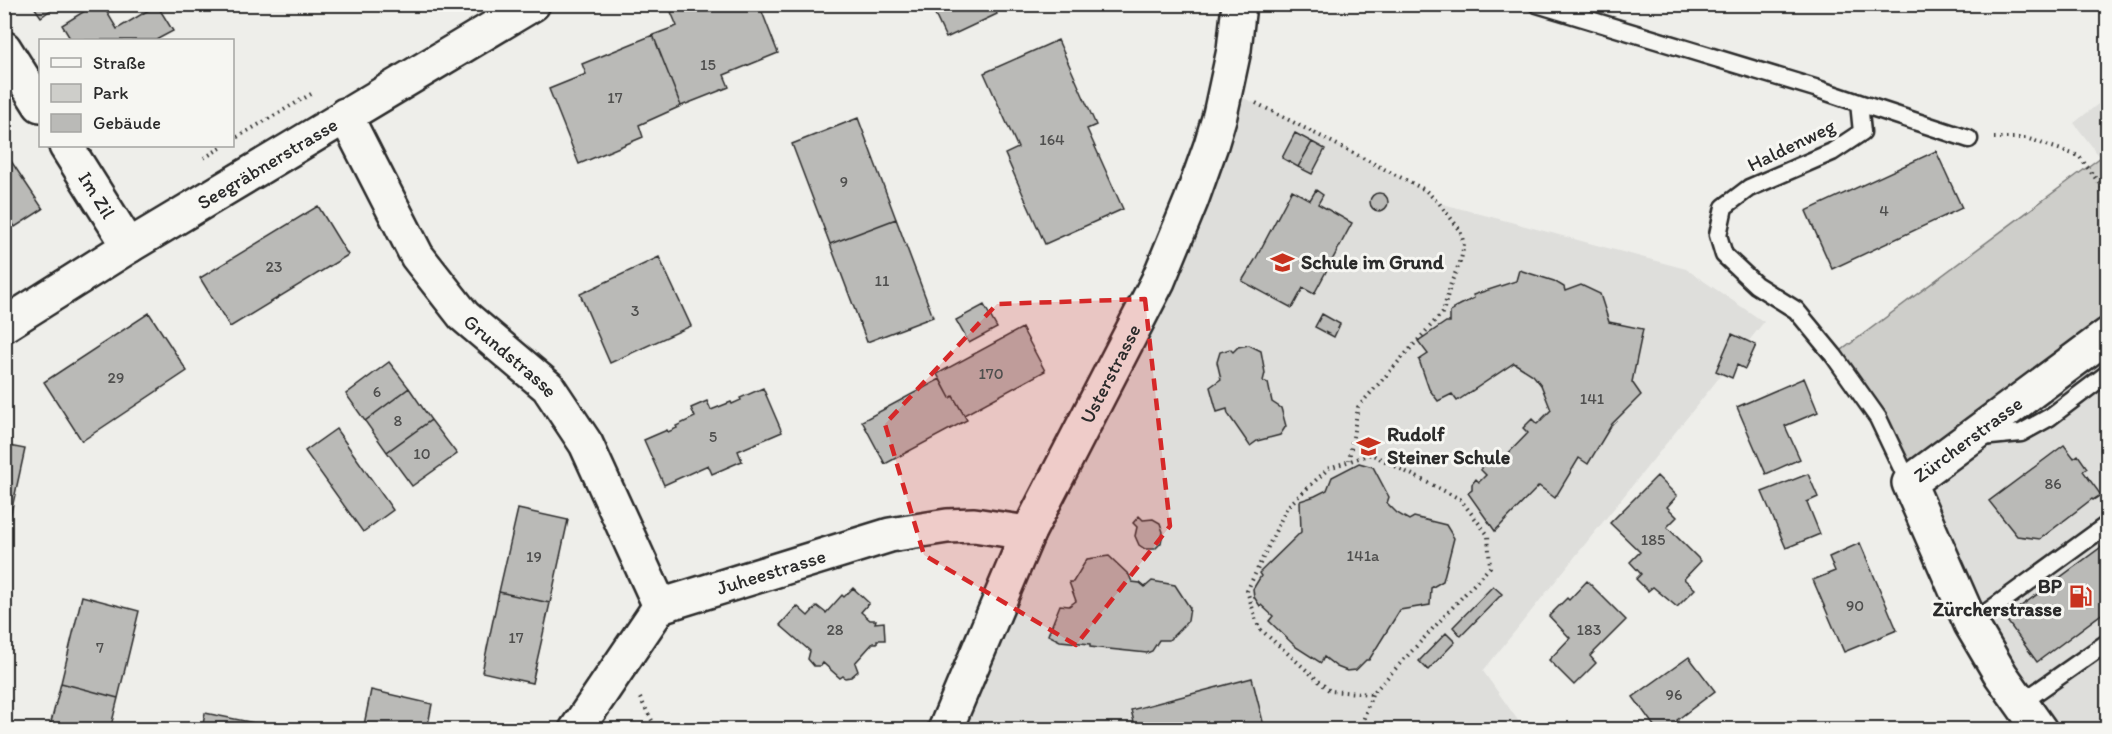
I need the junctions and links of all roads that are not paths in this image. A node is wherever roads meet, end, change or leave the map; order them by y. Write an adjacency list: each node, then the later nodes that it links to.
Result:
1 (533, 4): 7 (street, Seegräbnerstrasse)
2 (1239, 4): 17 (street, Usterstrasse)
3 (1537, 4): 6 (lane, Haldenweg)
4 (4, 48): 5 (street)
5 (39, 103)
6 (1859, 103): 8 (lane); 15 (lane, Haldenweg)
7 (345, 116): 10 (street, Seegräbnerstrasse); 18 (street, Grundstrasse)
8 (1969, 139)
9 (67, 147): 10 (street, Im Zil)
10 (129, 246): 11 (street, Seegräbnerstrasse)
11 (4, 325)
12 (2108, 335): 14 (street, Zürcherstrasse)
13 (2108, 373): 14 (lane)
14 (1968, 438): 15 (street, Zürcherstrasse)
15 (1909, 483): 19 (street, Zürcherstrasse)
16 (2108, 524): 19 (lane)
17 (1028, 533): 18 (street, Juheestrasse); 23 (street, Usterstrasse)
18 (660, 606): 22 (street)
19 (1971, 624): 21 (street, Zürcherstrasse)
20 (2108, 642): 21 (lane)
21 (2021, 703): 24 (street, Zürcherstrasse)
22 (576, 729)
23 (945, 729)
24 (2040, 729)

